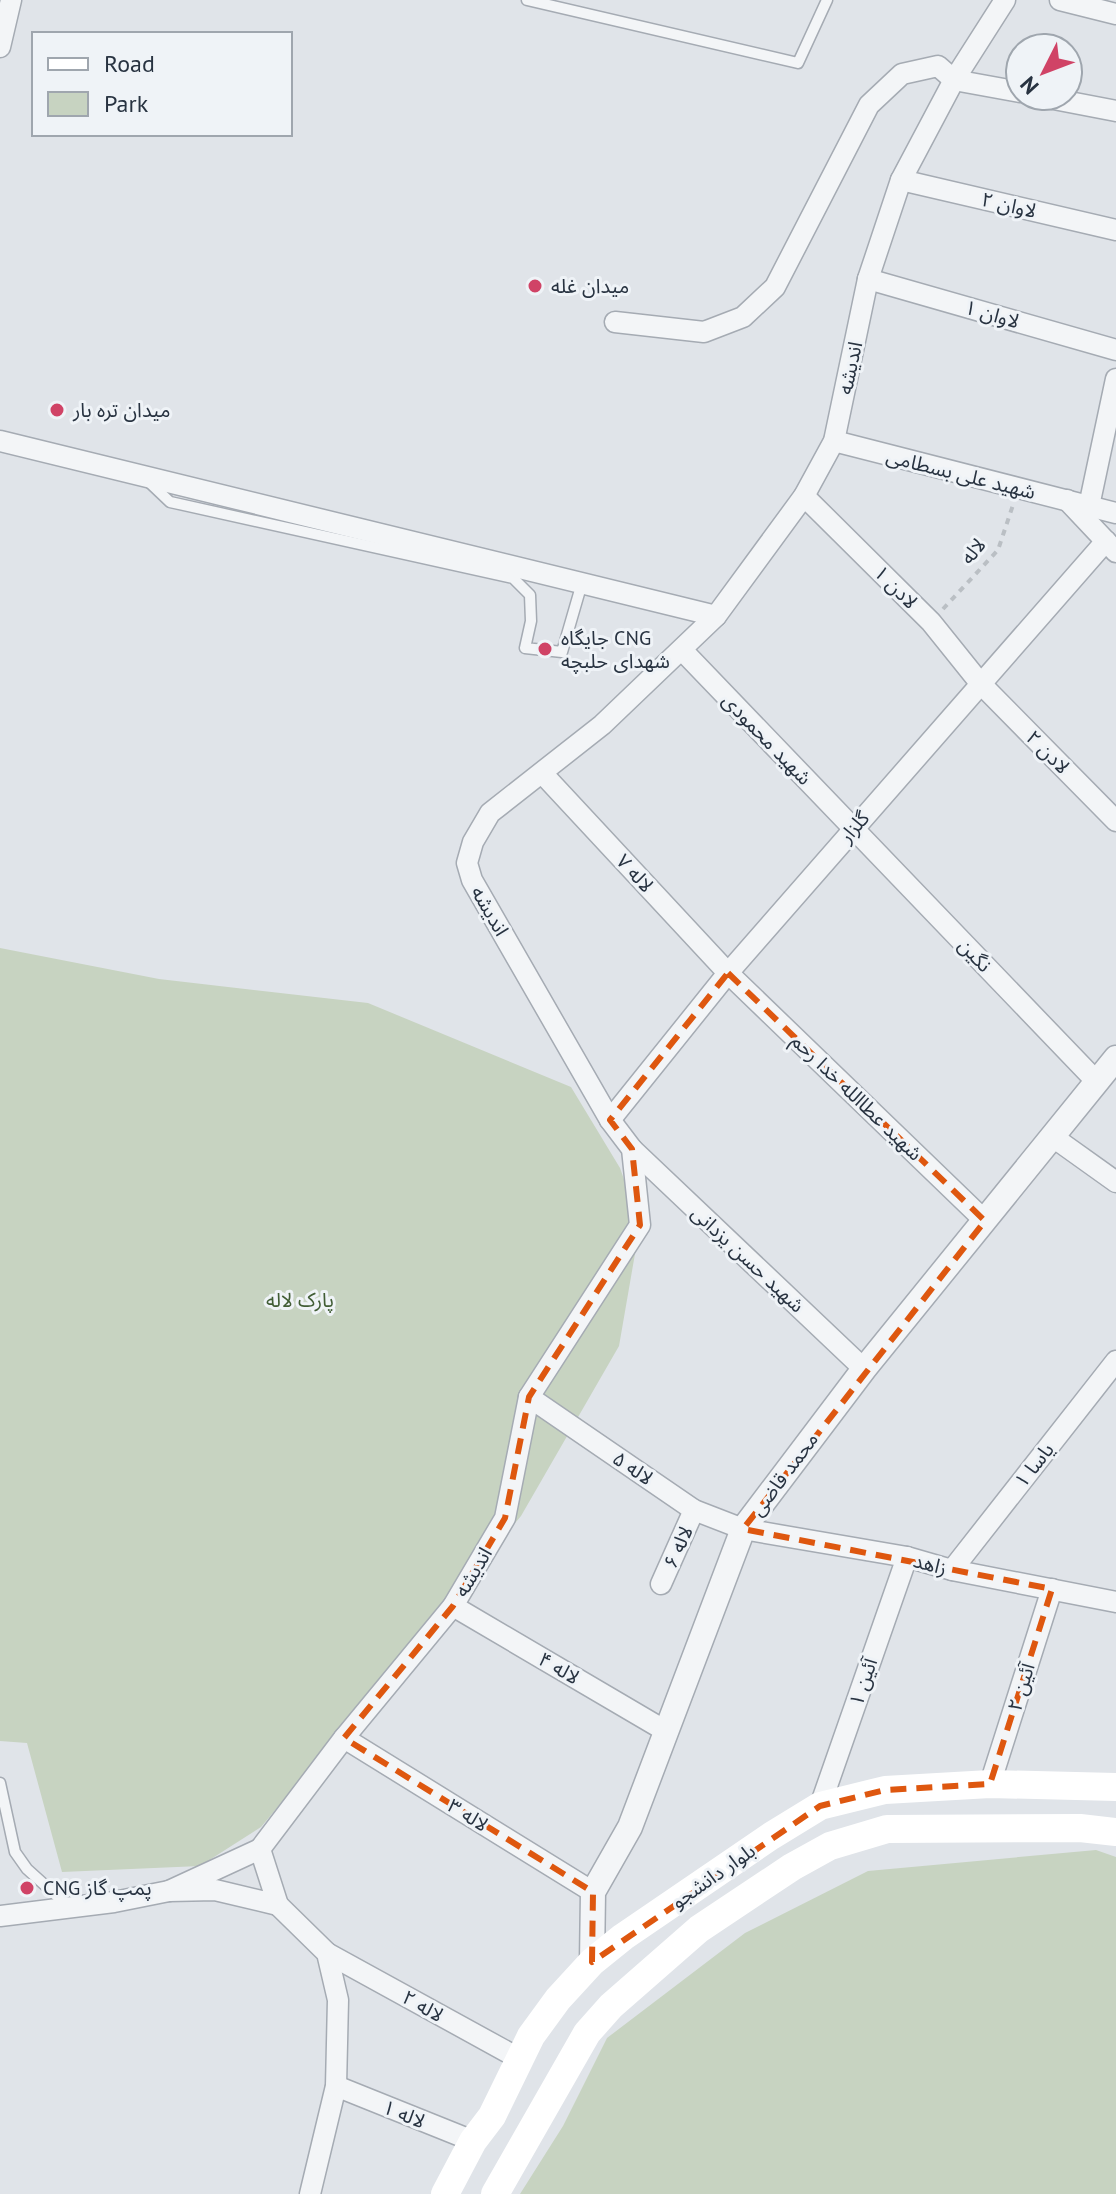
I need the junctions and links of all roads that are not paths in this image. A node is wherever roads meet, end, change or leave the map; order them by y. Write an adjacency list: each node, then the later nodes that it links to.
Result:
1 (11, 0): 7 (street)
2 (527, 0): 3 (lane)
3 (827, 0)
4 (1005, 0): 8 (street, اندیشه)
5 (1060, 0): 6 (street)
6 (1116, 14)
7 (0, 47)
8 (954, 80): 9 (street); 12 (street, اندیشه); 15 (street)
9 (1004, 89)
10 (1084, 105): 11 (street)
11 (1116, 111)
12 (901, 180): 13 (street, لاوان ۲); 14 (street, اندیشه)
13 (1116, 230)
14 (868, 279): 16 (street, لاوان ۱); 19 (street, اندیشه)
15 (615, 322)
16 (1116, 350)
17 (1116, 379): 23 (street)
18 (0, 441): 20 (street)
19 (834, 441): 21 (street, اندیشه); 22 (street, شهید علی بسطامی)
20 (142, 475): 26 (street); 26 (lane)
21 (804, 496): 27 (street, اندیشه); 29 (street, لادن ۱)
22 (1067, 500): 23 (street, شهید علی بسطامی); 25 (street)
23 (1089, 506): 24 (street, شهید علی بسطامی)
24 (1116, 513)
25 (1111, 546): 29 (street, گلزار)
26 (582, 583): 27 (street)
27 (716, 616): 28 (street, اندیشه)
28 (682, 650): 30 (street, اندیشه); 32 (street, شهید محمودی)
29 (980, 683): 31 (street, لادن ۲); 32 (street, گلزار)
30 (542, 773): 33 (street, لاله ۷); 36 (street, اندیشه)
31 (1116, 821)
32 (853, 829): 33 (street, گلزار); 35 (street, نگین)
33 (728, 973): 36 (street, گلزار); 40 (street, شهید عطاالله خدا رحم)
34 (1116, 1058): 35 (street, محمد قاضی)
35 (1097, 1082): 37 (street, محمد قاضی)
36 (610, 1120): 38 (street, اندیشه)
37 (1053, 1137): 39 (street); 40 (street, محمد قاضی)
38 (632, 1149): 42 (street, شهید حسن یزدانی); 43 (street, اندیشه)
39 (1116, 1182)
40 (985, 1221): 42 (street, محمد قاضی)
41 (1116, 1361): 47 (street, یاسا ۱)
42 (864, 1369): 45 (street, محمد قاضی)
43 (529, 1397): 44 (street, لاله ۵); 51 (street, اندیشه)
44 (694, 1510): 45 (street, لاله ۵); 48 (street, لاله ۶)
45 (743, 1529): 46 (street, زاهد); 52 (street, محمد قاضی)
46 (907, 1557): 47 (street, زاهد); 57 (street, آئین ۱)
47 (952, 1570): 49 (street, زاهد)
48 (661, 1584)
49 (1052, 1589): 50 (street, زاهد); 55 (street, آئین ۲)
50 (1116, 1602)
51 (453, 1606): 52 (street, لاله ۴); 53 (street, اندیشه)
52 (664, 1730): 61 (street, محمد قاضی)
53 (344, 1738): 59 (street, اندیشه); 61 (street, لاله ۳)
54 (0, 1783): 63 (lane)
55 (990, 1784): 56 (main road, بلوار دانشجو); 57 (main road, بلوار دانشجو)
56 (1116, 1787)
57 (820, 1806): 66 (main road, بلوار دانشجو)
58 (1116, 1832): 72 (main road, بلوار دانشجو)
59 (260, 1849): 60 (street); 62 (street)
60 (169, 1891): 62 (street); 63 (street)
61 (593, 1892): 66 (street, محمد قاضی)
62 (278, 1905): 65 (street, لاله ۲)
63 (69, 1908): 64 (street)
64 (0, 1916)
65 (327, 1953): 67 (street, لاله ۲); 68 (street)
66 (592, 1962): 67 (main road, بلوار دانشجو)
67 (520, 2059): 69 (main road, بلوار دانشجو)
68 (336, 2086): 69 (street, لاله ۱); 70 (street)
69 (473, 2141): 71 (main road, بلوار دانشجو)
70 (310, 2194)
71 (445, 2194)
72 (495, 2194)

